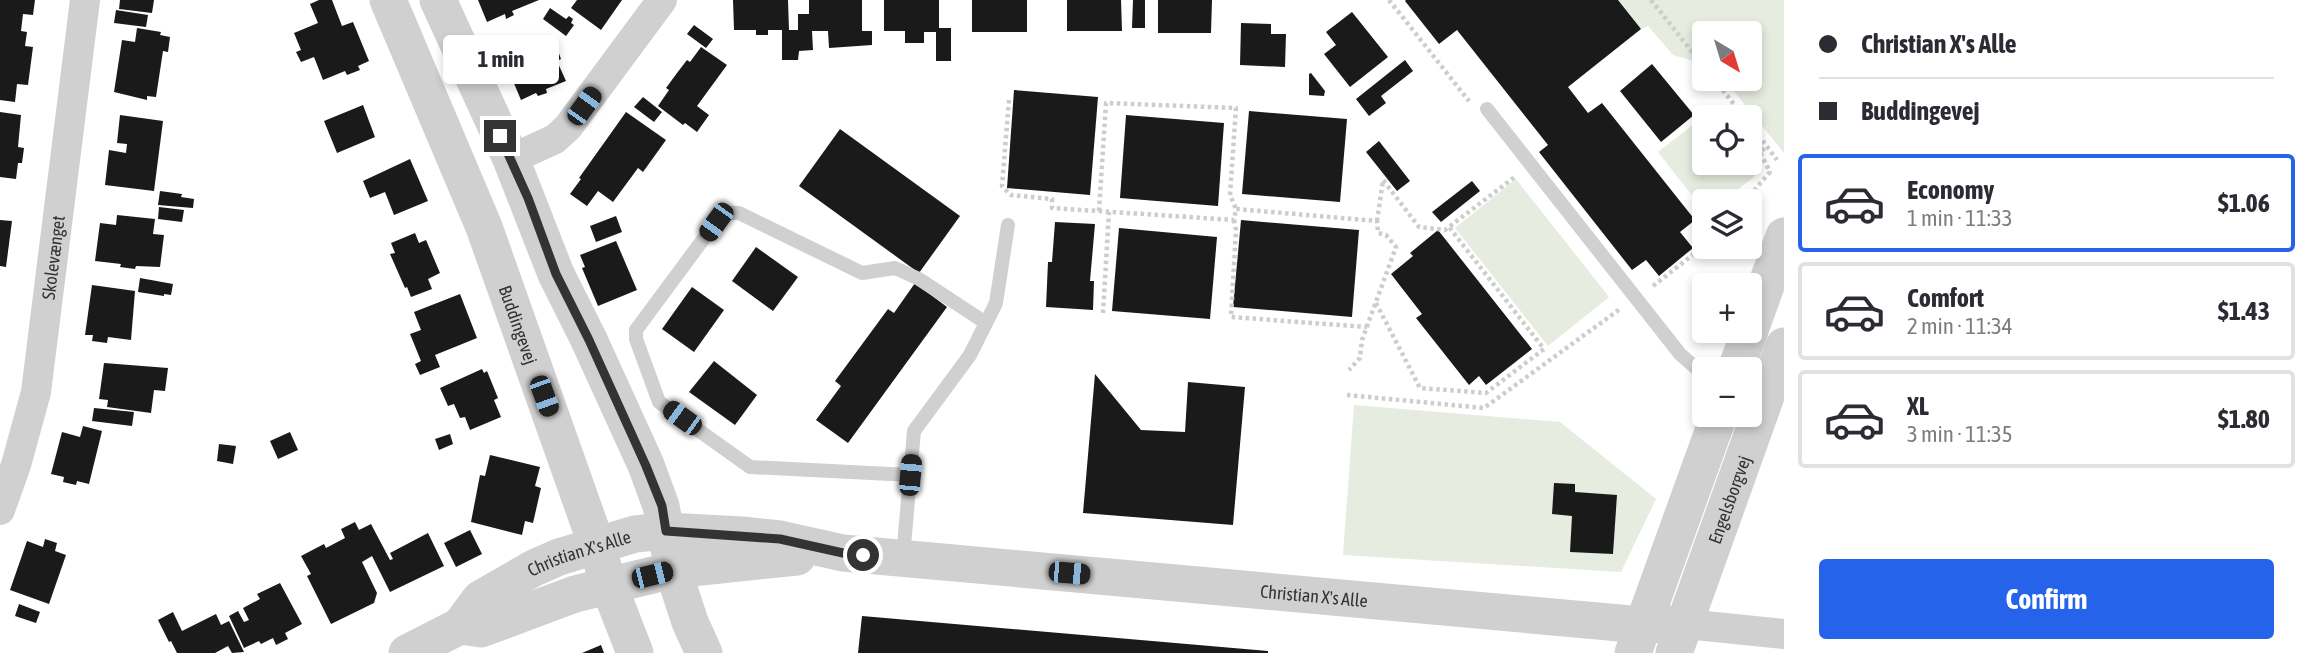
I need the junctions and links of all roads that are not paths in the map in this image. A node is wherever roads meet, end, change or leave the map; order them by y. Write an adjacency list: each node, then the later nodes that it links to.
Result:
1 (85, 0): 15 (street, Skolevænget)
2 (388, 0): 17 (street, Buddingevej)
3 (438, 0): 6 (street)
4 (662, 0): 6 (street)
5 (1488, 108): 12 (lane)
6 (511, 159): 16 (street)
7 (1008, 225): 10 (lane)
8 (1784, 236): 9 (street)
9 (1762, 297)
10 (986, 323): 14 (lane); 14 (lane)
11 (1784, 346): 24 (street, Engelsborgvej)
12 (1692, 364)
13 (1715, 427): 25 (street)
14 (910, 475): 19 (lane)
15 (0, 510)
16 (666, 531): 17 (street, Christian X's Alle); 18 (street, Christian X's Alle); 20 (street)
17 (597, 546): 21 (street, Buddingevej); 22 (street, Christian X's Alle)
18 (843, 553): 19 (street, Christian X's Alle); 20 (street, Christian X's Alle)
19 (902, 558): 25 (street, Christian X's Alle)
20 (673, 570): 21 (street, Christian X's Alle); 28 (street)
21 (609, 586): 22 (street, Christian X's Alle); 27 (street, Buddingevej)
22 (460, 626): 26 (street, Christian X's Alle)
23 (1784, 634): 24 (street, Christian X's Alle)
24 (1680, 638): 25 (street, Christian X's Alle)
25 (1638, 639)
26 (407, 653)
27 (635, 653)
28 (704, 653)

